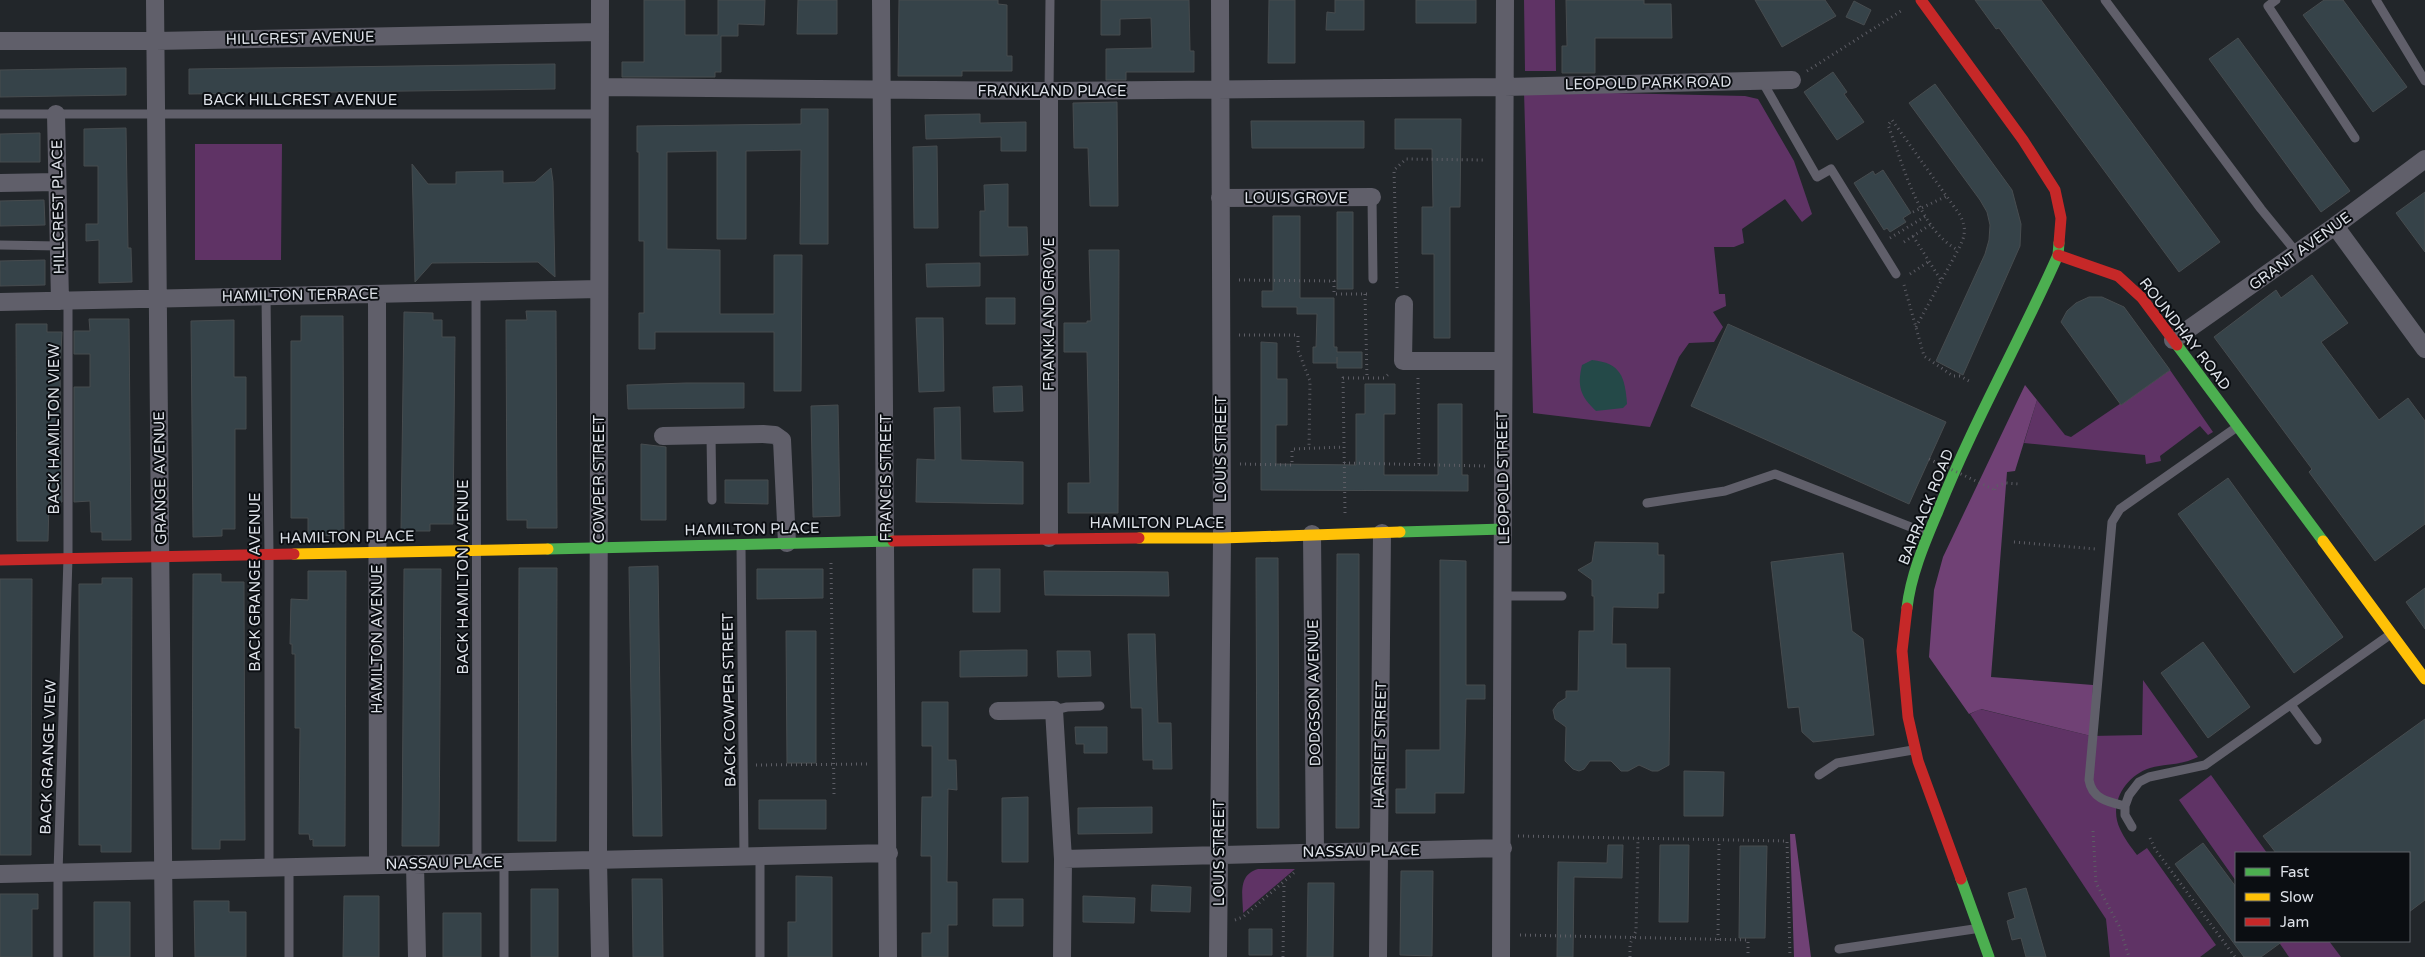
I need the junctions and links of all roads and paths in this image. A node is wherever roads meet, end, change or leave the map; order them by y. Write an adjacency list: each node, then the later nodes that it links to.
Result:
1 (155, 0): 14 (street, GRANGE AVENUE)
2 (600, 0): 12 (street, COWPER STREET)
3 (881, 0): 21 (street, FRANCIS STREET)
4 (1050, 0): 22 (lane)
5 (1220, 0): 20 (street, LOUIS STREET)
6 (1505, 0): 18 (street, LEOPOLD STREET)
7 (1921, 0): 47 (street)
8 (2105, 0): 46 (lane)
9 (2276, 0): 27 (lane)
10 (2376, 0): 16 (lane)
11 (1904, 10): 15 (path)
12 (600, 32): 14 (street, HILLCREST AVENUE); 19 (street, COWPER STREET)
13 (0, 41): 14 (street, HILLCREST AVENUE)
14 (156, 41): 25 (street, GRANGE AVENUE)
15 (1792, 80): 17 (street, LEOPOLD PARK ROAD)
16 (2425, 80)
17 (1762, 81): 18 (street, LEOPOLD PARK ROAD); 44 (lane)
18 (1504, 86): 20 (street, FRANKLAND PLACE); 29 (street, LEOPOLD STREET)
19 (600, 87): 21 (street, FRANKLAND PLACE); 26 (street, COWPER STREET)
20 (1220, 89): 22 (street, FRANKLAND PLACE); 34 (street, LOUIS STREET)
21 (882, 91): 22 (street, FRANKLAND PLACE); 91 (street, FRANCIS STREET)
22 (1049, 91): 89 (street, FRANKLAND GROVE)
23 (0, 114): 24 (lane, BACK HILLCREST AVENUE)
24 (56, 114): 25 (lane, BACK HILLCREST AVENUE); 30 (street, HILLCREST PLACE)
25 (156, 114): 26 (lane, BACK HILLCREST AVENUE); 59 (street, GRANGE AVENUE)
26 (600, 114): 53 (street, COWPER STREET)
27 (2355, 138)
28 (2425, 159): 39 (street, GRANT AVENUE)
29 (1503, 161): 62 (path); 68 (street, LEOPOLD STREET)
30 (57, 182): 31 (street); 43 (street, HILLCREST PLACE)
31 (0, 183)
32 (1947, 196): 35 (path); 35 (path); 45 (path)
33 (1372, 197): 34 (street, LOUIS GROVE); 50 (lane)
34 (1220, 198): 51 (street, LOUIS STREET)
35 (1921, 208): 36 (path); 37 (path)
36 (1913, 212)
37 (1926, 216): 38 (path); 44 (path)
38 (1930, 224): 40 (path); 45 (path)
39 (2335, 226): 46 (street, GRANT AVENUE); 66 (street)
40 (1913, 236): 41 (path); 48 (path)
41 (1904, 242)
42 (0, 245): 43 (lane)
43 (59, 246): 60 (street, HILLCREST PLACE)
44 (1878, 246): 49 (lane)
45 (1958, 250): 52 (path)
46 (2297, 253): 65 (street, GRANT AVENUE)
47 (2058, 255): 65 (street, ROUNDHAY ROAD); 88 (street, BARRACK ROAD)
48 (1928, 262): 52 (path); 63 (path)
49 (1896, 274)
50 (1373, 279)
51 (1220, 280): 56 (path); 64 (street, LOUIS STREET)
52 (1942, 282): 63 (path)
53 (599, 289): 54 (street, HAMILTON TERRACE); 96 (street, COWPER STREET)
54 (476, 292): 55 (street, HAMILTON TERRACE); 97 (lane, BACK HAMILTON AVENUE)
55 (377, 294): 58 (street, HAMILTON TERRACE); 99 (street, HAMILTON AVENUE)
56 (1366, 294): 57 (path); 69 (path)
57 (1373, 294)
58 (266, 296): 59 (street, HAMILTON TERRACE); 100 (lane, BACK GRANGE AVENUE)
59 (158, 298): 60 (street, HAMILTON TERRACE); 101 (street, GRANGE AVENUE)
60 (64, 301): 61 (street, HAMILTON TERRACE); 102 (lane, BACK HAMILTON VIEW)
61 (0, 302)
62 (1404, 304): 67 (street)
63 (1916, 327): 70 (path)
64 (1221, 335): 75 (path); 78 (street, LOUIS STREET)
65 (2173, 340): 71 (street, ROUNDHAY ROAD)
66 (2425, 349)
67 (1411, 361): 68 (street); 69 (path); 79 (path)
68 (1502, 361): 80 (street, LEOPOLD STREET)
69 (1368, 378): 74 (path)
70 (1969, 381)
71 (2238, 427): 98 (lane); 106 (street, ROUNDHAY ROAD)
72 (663, 436): 73 (street)
73 (710, 436): 82 (lane); 94 (street)
74 (1344, 447): 75 (path); 77 (path)
75 (1309, 448): 78 (path)
76 (1929, 459): 81 (path, bridge)
77 (1344, 463): 79 (path); 87 (path)
78 (1221, 464): 90 (street, LOUIS STREET)
79 (1419, 464): 80 (path)
80 (1503, 466): 84 (street, LEOPOLD STREET)
81 (2019, 484)
82 (712, 500)
83 (1647, 503): 88 (lane)
84 (1504, 529): 85 (street, HAMILTON PLACE); 104 (street, LEOPOLD STREET)
85 (1382, 533): 87 (street, HAMILTON PLACE); 126 (street, HARRIET STREET)
86 (1312, 534): 87 (street, HAMILTON PLACE); 90 (street, HAMILTON PLACE); 127 (street, DODGSON AVENUE)
87 (1345, 534)
88 (1929, 534): 113 (street, BARRACK ROAD)
89 (1049, 538): 90 (street, HAMILTON PLACE); 91 (street, HAMILTON PLACE)
90 (1222, 538): 129 (street, LOUIS STREET)
91 (886, 541): 92 (street, HAMILTON PLACE); 115 (street, FRANCIS STREET)
92 (831, 542): 94 (street, HAMILTON PLACE); 114 (path)
93 (2014, 542): 98 (path)
94 (787, 543): 95 (street, HAMILTON PLACE)
95 (741, 544): 96 (street, HAMILTON PLACE); 116 (lane, BACK COWPER STREET)
96 (598, 547): 97 (street, HAMILTON PLACE); 132 (street, COWPER STREET)
97 (476, 550): 99 (street, HAMILTON PLACE); 134 (lane, BACK HAMILTON AVENUE)
98 (2110, 550): 119 (lane)
99 (376, 552): 100 (street, HAMILTON PLACE); 136 (street, HAMILTON AVENUE)
100 (269, 554): 101 (street, HAMILTON PLACE); 137 (lane, BACK GRANGE AVENUE)
101 (161, 556): 102 (street, HAMILTON PLACE); 139 (street, GRANGE AVENUE)
102 (68, 558): 103 (street, HAMILTON PLACE); 140 (lane, BACK GRANGE VIEW)
103 (0, 560)
104 (1504, 596): 105 (lane); 125 (street, LEOPOLD STREET)
105 (1562, 596)
106 (2391, 634): 107 (street, ROUNDHAY ROAD); 108 (lane)
107 (2425, 679)
108 (2291, 705): 112 (lane); 119 (lane)
109 (1100, 706): 111 (lane)
110 (998, 710): 111 (street)
111 (1054, 710): 131 (street)
112 (2317, 740)
113 (1916, 749): 117 (lane); 144 (street, BARRACK ROAD)
114 (833, 764): 115 (path); 116 (path); 118 (path)
115 (888, 764): 128 (street, FRANCIS STREET)
116 (743, 765): 130 (lane, BACK COWPER STREET)
117 (1819, 775)
118 (834, 795)
119 (2125, 806): 120 (lane)
120 (2132, 827)
121 (2093, 831): 166 (path)
122 (1638, 838): 124 (path); 125 (path); 146 (path)
123 (2150, 838): 167 (path)
124 (1719, 840): 147 (path); 164 (path)
125 (1502, 842): 126 (street, NASSAU PLACE); 145 (street, LEOPOLD STREET)
126 (1379, 850): 127 (street, NASSAU PLACE); 160 (street, HARRIET STREET)
127 (1315, 852): 129 (street, NASSAU PLACE); 142 (path)
128 (889, 853): 130 (street, NASSAU PLACE); 156 (street, FRANCIS STREET)
129 (1219, 855): 131 (street, NASSAU PLACE); 143 (street, LOUIS STREET)
130 (752, 856): 132 (street, NASSAU PLACE); 155 (lane, BACK COWPER STREET)
131 (1063, 859): 157 (street)
132 (598, 860): 133 (street, NASSAU PLACE); 154 (street, COWPER STREET)
133 (504, 862): 134 (street, NASSAU PLACE); 153 (lane)
134 (478, 863): 135 (street, NASSAU PLACE)
135 (415, 864): 136 (street, NASSAU PLACE); 152 (street)
136 (378, 865): 138 (street, NASSAU PLACE)
137 (269, 867): 138 (street, NASSAU PLACE); 139 (street, NASSAU PLACE)
138 (289, 867): 151 (lane)
139 (164, 870): 140 (street, NASSAU PLACE); 150 (street, GRANGE AVENUE)
140 (58, 873): 141 (street, NASSAU PLACE); 149 (lane, BACK GRANGE VIEW)
141 (0, 874)
142 (1284, 882): 143 (path); 159 (path)
143 (1218, 927): 158 (street, LOUIS STREET)
144 (1980, 928): 148 (lane); 165 (street, BARRACK ROAD)
145 (1501, 935): 146 (path); 161 (street, LEOPOLD STREET)
146 (1633, 938): 147 (path); 162 (path)
147 (1718, 940): 163 (path)
148 (1839, 949)
149 (58, 957)
150 (164, 957)
151 (289, 957)
152 (416, 957)
153 (504, 957)
154 (600, 957)
155 (760, 957)
156 (888, 957)
157 (1062, 957)
158 (1218, 957)
159 (1283, 957)
160 (1378, 957)
161 (1501, 957)
162 (1630, 957)
163 (1748, 957)
164 (1790, 957)
165 (1989, 957)
166 (2129, 957)
167 (2235, 957)

